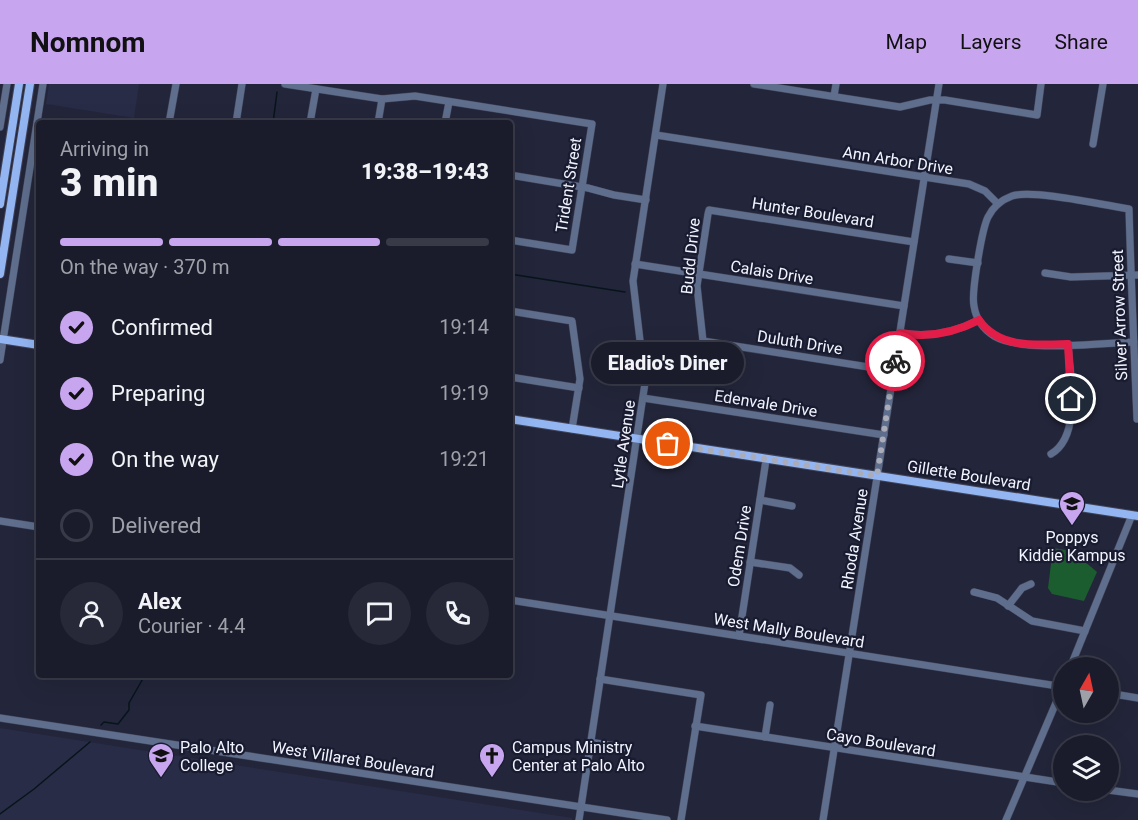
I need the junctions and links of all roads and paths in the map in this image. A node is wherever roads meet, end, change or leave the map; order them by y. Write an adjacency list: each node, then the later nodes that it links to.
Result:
1 (7, 84): 25 (street)
2 (19, 84): 33 (main road)
3 (30, 84): 42 (main road)
4 (43, 84): 19 (street)
5 (176, 84): 20 (street)
6 (242, 84): 21 (street)
7 (285, 84): 14 (street)
8 (663, 84): 27 (street, Lytle Avenue)
9 (754, 84): 15 (street)
10 (836, 84): 15 (street)
11 (939, 84): 17 (street, Rhoda Avenue)
12 (1041, 84): 17 (street)
13 (1103, 84): 28 (street)
14 (316, 89): 16 (street); 22 (street)
15 (834, 96): 17 (street)
16 (382, 99): 18 (street); 23 (street)
17 (936, 100): 30 (street, Rhoda Avenue)
18 (449, 102): 24 (street); 31 (street, Trident Street)
19 (37, 120)
20 (170, 120)
21 (236, 120)
22 (311, 120)
23 (378, 120)
24 (446, 120)
25 (0, 127)
26 (36, 128): 49 (street)
27 (656, 135): 30 (street, Ann Arbor Drive); 32 (street, Lytle Avenue)
28 (1093, 144)
29 (513, 175): 31 (street)
30 (924, 177): 34 (street, Ann Arbor Drive); 37 (street, Rhoda Avenue)
31 (582, 186): 32 (street); 36 (street, Trident Street)
32 (646, 200): 40 (street, Lytle Avenue)
33 (0, 204)
34 (998, 204): 39 (street); 44 (street, Silver Arrow Street)
35 (709, 210): 37 (street, Hunter Boulevard); 43 (street, Budd Drive)
36 (513, 240)
37 (914, 242): 45 (street, Rhoda Avenue)
38 (949, 259): 39 (street)
39 (978, 263): 47 (street)
40 (635, 264): 43 (street, Calais Drive); 58 (street, Lytle Avenue)
41 (1045, 273): 44 (street)
42 (0, 274)
43 (699, 274): 45 (street, Calais Drive); 50 (street, Budd Drive)
44 (1135, 275): 51 (street, Silver Arrow Street)
45 (904, 306): 48 (street, Rhoda Avenue)
46 (513, 311): 57 (street)
47 (979, 320): 48 (street); 52 (street)
48 (900, 333): 55 (street, Rhoda Avenue)
49 (2, 339): 53 (main road); 54 (street)
50 (703, 341): 55 (street, Duluth Drive)
51 (1134, 342): 52 (street); 60 (street, Silver Arrow Street)
52 (1068, 344): 64 (street)
53 (36, 345)
54 (0, 360)
55 (894, 371): 62 (street, Rhoda Avenue)
56 (513, 377): 57 (street)
57 (579, 388): 61 (street)
58 (643, 398): 62 (street, Edenvale Drive); 63 (street, Lytle Avenue)
59 (513, 419): 61 (main road, Gillette Boulevard)
60 (1137, 419)
61 (572, 429): 63 (main road, Gillette Boulevard)
62 (884, 435): 66 (street, Rhoda Avenue)
63 (637, 439): 65 (main road, Gillette Boulevard); 78 (street, Lytle Avenue)
64 (1051, 454)
65 (766, 460): 66 (main road, Gillette Boulevard); 67 (street, Odem Drive)
66 (877, 476): 69 (main road, Gillette Boulevard); 81 (street, Rhoda Avenue)
67 (760, 500): 68 (street); 72 (street, Odem Drive)
68 (792, 506)
69 (1135, 516): 79 (street)
70 (0, 521): 71 (street)
71 (36, 527)
72 (750, 562): 73 (street); 80 (street, Odem Drive)
73 (799, 576)
74 (1031, 584): 77 (street)
75 (974, 592): 77 (street)
76 (513, 600): 78 (street, West Mally Boulevard)
77 (1008, 606): 79 (street)
78 (610, 615): 80 (street, West Mally Boulevard); 83 (street, Lytle Avenue)
79 (1085, 631): 82 (street)
80 (739, 636): 81 (street, West Mally Boulevard)
81 (849, 653): 84 (street, West Mally Boulevard); 94 (street, Rhoda Avenue)
82 (1074, 657)
83 (600, 679): 90 (street); 92 (street, Lytle Avenue)
84 (1053, 684)
85 (1119, 695): 86 (street)
86 (1138, 698)
87 (770, 705): 91 (street)
88 (1053, 709): 95 (street)
89 (0, 718): 99 (street, West Villaret Boulevard)
90 (695, 726): 91 (street, Cayo Boulevard); 102 (street)
91 (765, 737): 94 (street, Cayo Boulevard)
92 (590, 742): 93 (street); 99 (street, Lytle Avenue)
93 (628, 748)
94 (834, 748): 95 (street, Cayo Boulevard); 103 (street, Rhoda Avenue)
95 (1024, 777): 96 (street, Cayo Boulevard); 104 (street)
96 (1053, 781)
97 (1119, 792): 98 (street)
98 (1138, 795)
99 (580, 807): 100 (street, Lytle Avenue); 101 (street, West Villaret Boulevard)
100 (579, 820)
101 (667, 820)
102 (681, 820)
103 (823, 820)
104 (1006, 820)

